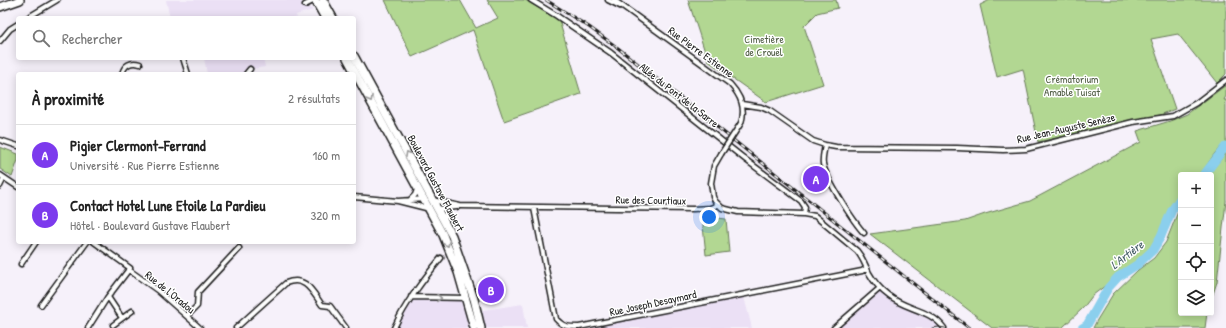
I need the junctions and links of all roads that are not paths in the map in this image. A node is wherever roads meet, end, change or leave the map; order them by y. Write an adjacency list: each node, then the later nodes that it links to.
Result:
1 (20, 0): 10 (main road)
2 (58, 0): 11 (street)
3 (315, 0): 8 (street); 12 (main road)
4 (323, 0): 13 (main road)
5 (531, 0): 46 (street, Allée du Pont de la Sarre)
6 (608, 0): 9 (street, Rue Pierre Estienne)
7 (614, 0): 9 (street, Rue Pierre Estienne)
8 (305, 5)
9 (620, 6): 27 (street, Rue Pierre Estienne)
10 (0, 7)
11 (30, 16)
12 (324, 16)
13 (332, 16)
14 (16, 25): 15 (street)
15 (0, 41)
16 (184, 60): 22 (street)
17 (348, 60): 24 (main road, Boulevard Gustave Flaubert, one-way to 24)
18 (356, 60): 38 (main road, Boulevard Gustave Flaubert, one-way to 18)
19 (140, 64): 21 (street)
20 (250, 69): 23 (street)
21 (123, 72)
22 (187, 72)
23 (248, 72)
24 (355, 72)
25 (356, 74): 34 (main road, Boulevard Gustave Flaubert, one-way to 34)
26 (1226, 80): 30 (street, Rue Jean-Auguste Senèze)
27 (742, 104): 30 (street); 40 (street, bridge)
28 (0, 140): 29 (street)
29 (16, 145)
30 (825, 145): 48 (street)
31 (2, 177): 32 (street); 33 (street)
32 (0, 186)
33 (16, 186)
34 (418, 187): 36 (main road, Boulevard Gustave Flaubert); 37 (street)
35 (356, 197): 39 (street)
36 (424, 199): 37 (street, Rue des Courtiaux); 38 (street, Rue des Courtiaux); 44 (main road, Boulevard Gustave Flaubert)
37 (410, 200): 39 (street, Rue des Courtiaux)
38 (433, 200): 41 (street, Rue des Courtiaux); 45 (main road, Boulevard Gustave Flaubert)
39 (398, 201): 44 (street)
40 (718, 205): 43 (street, Rue des Courtiaux); 46 (street)
41 (460, 206): 42 (street); 43 (street, Rue des Courtiaux)
42 (450, 208): 45 (street); 47 (street)
43 (534, 208): 55 (street, Rue Joseph Desaymard)
44 (430, 209): 45 (street); 60 (main road, Boulevard Gustave Flaubert, one-way to 60)
45 (438, 209): 47 (main road, Boulevard Gustave Flaubert)
46 (804, 214): 55 (street)
47 (444, 220): 72 (main road, Boulevard Gustave Flaubert)
48 (864, 233)
49 (35, 244): 54 (street)
50 (86, 244): 61 (street)
51 (97, 244): 56 (street, Rue de l'Oradou)
52 (239, 248): 63 (street)
53 (441, 258): 59 (street)
54 (21, 264)
55 (867, 268): 57 (street)
56 (130, 269): 58 (street); 63 (street, Rue de l'Oradou)
57 (880, 288): 73 (street); 74 (street)
58 (108, 297): 64 (street); 66 (street)
59 (411, 297): 60 (street, one-way to 60); 70 (street)
60 (466, 298): 71 (main road, Boulevard Gustave Flaubert)
61 (41, 305)
62 (132, 311): 64 (street)
63 (187, 316): 67 (street, Rue de l'Oradou)
64 (122, 318): 65 (street)
65 (113, 325)
66 (88, 328)
67 (200, 328)
68 (236, 328): 69 (street)
69 (346, 328)
70 (394, 328)
71 (474, 328)
72 (481, 328)
73 (834, 328)
74 (944, 328)

